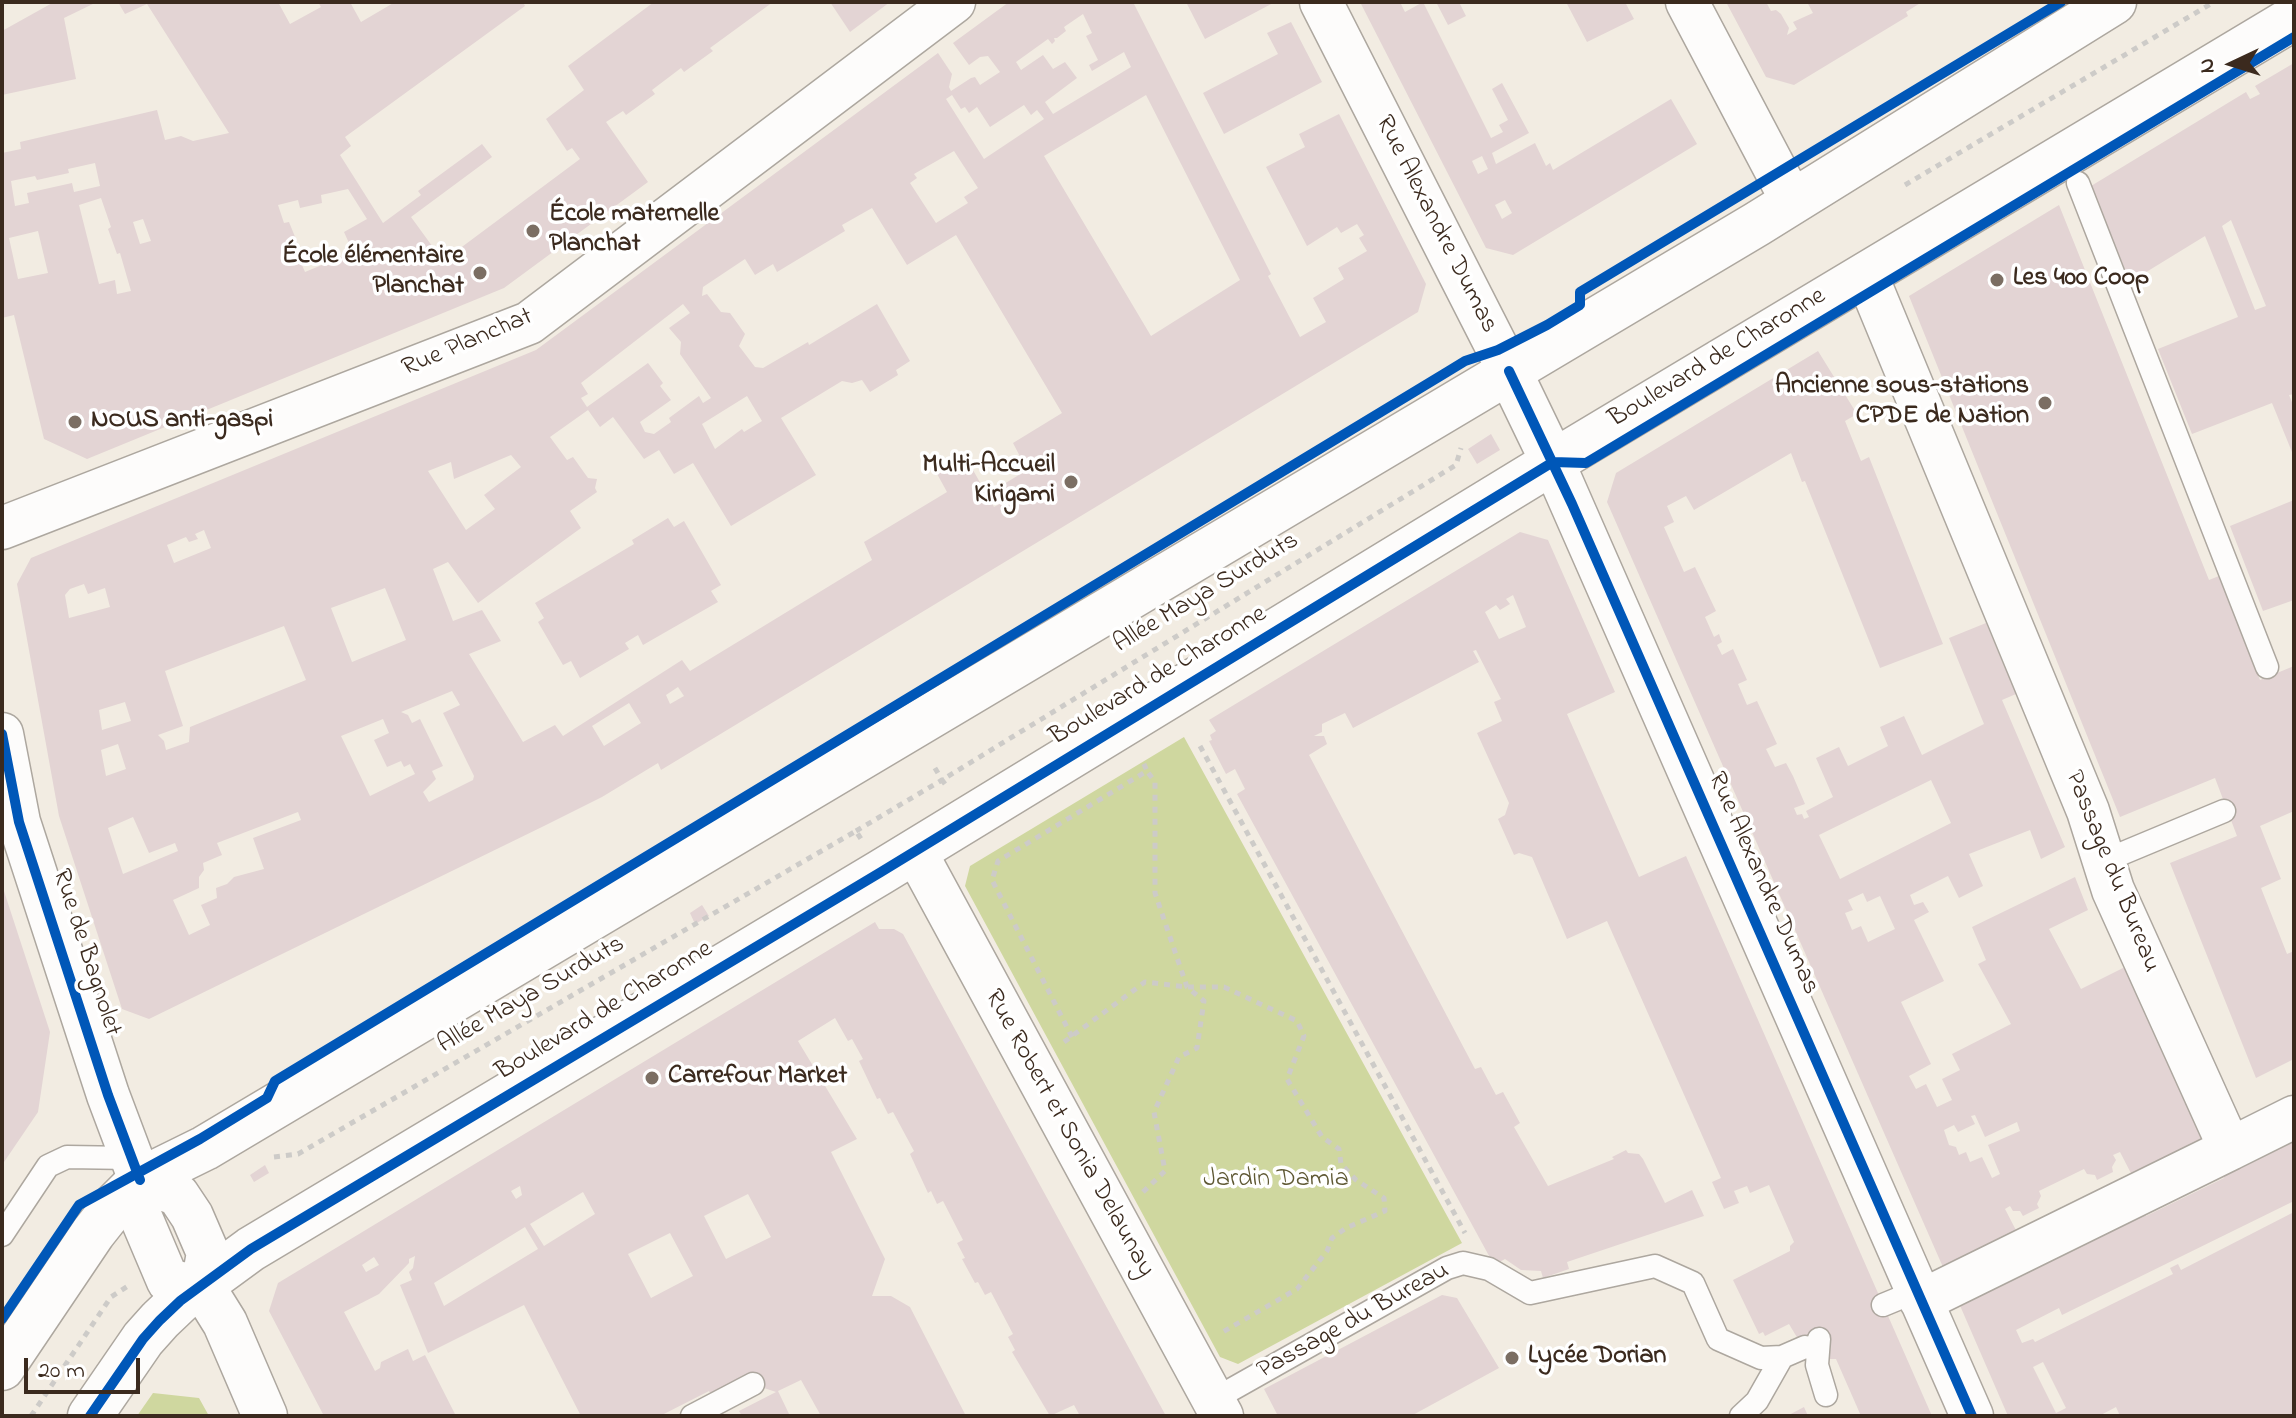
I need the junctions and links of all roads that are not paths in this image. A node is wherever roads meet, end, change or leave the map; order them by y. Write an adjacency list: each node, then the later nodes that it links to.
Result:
1 (954, 2): 11 (street, Rue Planchat)
2 (1321, 2): 9 (street, Rue Alexandre Dumas)
3 (1687, 2): 7 (street)
4 (2114, 2): 7 (main road)
5 (2294, 18): 8 (main road, Boulevard de Charonne)
6 (2078, 183): 12 (lane)
7 (1792, 201): 9 (main road)
8 (1866, 274): 10 (main road, Boulevard de Charonne); 16 (street, Passage du Bureau)
9 (1509, 371): 10 (main road, Rue Alexandre Dumas); 19 (main road)
10 (1553, 462): 15 (main road, Boulevard de Charonne); 22 (street, Rue Alexandre Dumas)
11 (2, 528)
12 (2267, 667)
13 (2, 734): 19 (street, Rue de Bagnolet)
14 (2224, 811): 16 (lane)
15 (915, 851): 21 (main road, Boulevard de Charonne); 27 (street, Rue Robert et Sonia Delaunay)
16 (2104, 861): 18 (street, Passage du Bureau)
17 (2294, 1117): 18 (street)
18 (2230, 1149): 22 (street)
19 (136, 1169): 20 (lane); 21 (street); 24 (main road)
20 (2, 1235)
21 (202, 1286): 28 (main road, Boulevard de Charonne); 29 (main road)
22 (1907, 1299): 32 (street, Rue Alexandre Dumas)
23 (1782, 1357): 26 (lane); 27 (lane, Passage du Bureau); 31 (lane)
24 (2, 1368)
25 (753, 1384): 30 (lane)
26 (1826, 1395)
27 (1218, 1408)
28 (90, 1416)
29 (265, 1416)
30 (692, 1416)
31 (1741, 1416)
32 (1972, 1416)

